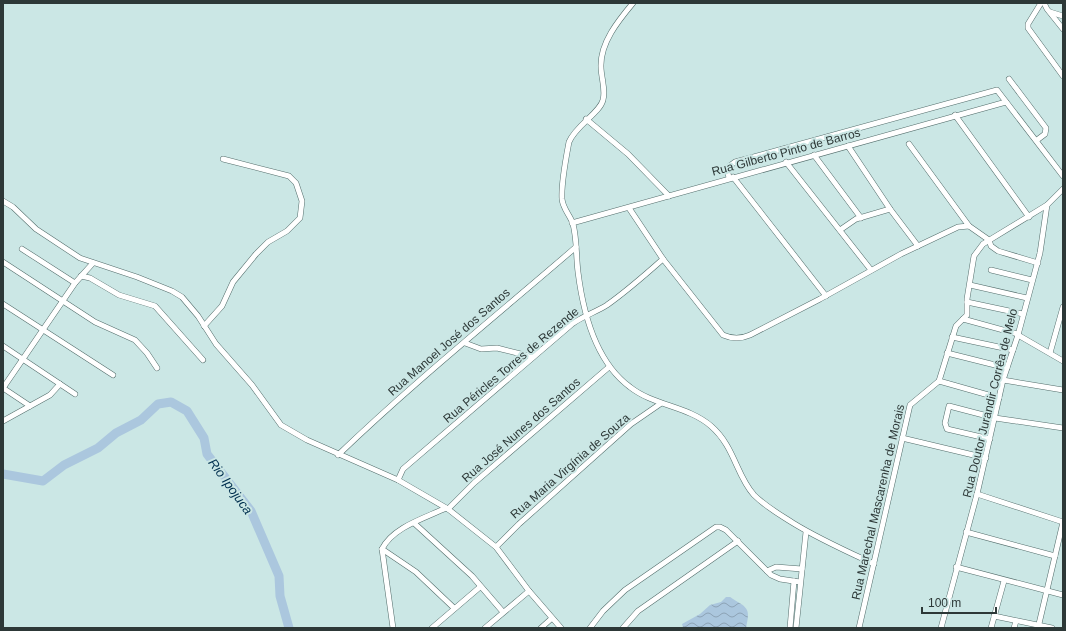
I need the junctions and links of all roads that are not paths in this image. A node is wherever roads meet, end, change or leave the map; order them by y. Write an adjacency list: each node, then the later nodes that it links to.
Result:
1 (633, 3): 11 (street)
2 (1044, 3): 4 (street)
3 (1040, 6): 4 (street); 7 (street)
4 (1048, 11): 5 (street); 6 (street)
5 (1063, 16)
6 (1063, 29)
7 (1063, 76)
8 (1009, 79): 12 (street)
9 (1006, 102): 10 (street, Rua Gilberto Pinto de Barros); 12 (street); 19 (street)
10 (955, 115): 14 (street, Rua Gilberto Pinto de Barros); 26 (street)
11 (586, 120): 21 (street); 28 (street)
12 (1037, 140): 18 (street)
13 (909, 144): 29 (street)
14 (848, 146): 15 (street, Rua Gilberto Pinto de Barros); 25 (street)
15 (814, 155): 17 (street, Rua Gilberto Pinto de Barros); 27 (street)
16 (223, 159): 55 (street)
17 (786, 162): 19 (street, Rua Gilberto Pinto de Barros); 30 (street)
18 (1063, 176)
19 (731, 178): 21 (street, Rua Gilberto Pinto de Barros); 45 (street)
20 (1063, 189): 23 (street)
21 (669, 196): 24 (street, Rua Gilberto Pinto de Barros)
22 (3, 201): 38 (street)
23 (1047, 205): 26 (street); 37 (street, Rua Doutor Jurandir Corrêa de Melo)
24 (629, 208): 28 (street, Rua Gilberto Pinto de Barros); 35 (street)
25 (890, 208): 27 (street); 32 (street)
26 (1029, 217): 31 (street)
27 (861, 218): 30 (street)
28 (572, 223): 33 (street)
29 (969, 226): 31 (street); 32 (street)
30 (840, 230): 39 (street)
31 (989, 240): 37 (street); 44 (street)
32 (918, 246): 39 (street)
33 (576, 247): 51 (street); 59 (street, Rua Manoel José dos Santos)
34 (22, 248): 43 (street)
35 (663, 259): 45 (street); 51 (street, Rua Péricles Torres de Rezende)
36 (3, 262): 47 (street)
37 (1038, 262): 42 (street, Rua Doutor Jurandir Corrêa de Melo)
38 (93, 263): 41 (street); 55 (street)
39 (871, 270): 45 (street)
40 (991, 270): 42 (street)
41 (81, 276): 43 (street); 66 (street)
42 (1032, 280): 46 (street, Rua Doutor Jurandir Corrêa de Melo)
43 (75, 283): 47 (street)
44 (970, 285): 46 (street); 48 (street)
45 (826, 296)
46 (1027, 298): 52 (street, Rua Doutor Jurandir Corrêa de Melo)
47 (63, 302): 56 (street); 69 (street)
48 (967, 302): 52 (street); 54 (street)
49 (3, 304): 56 (street)
50 (1063, 307): 53 (street)
51 (587, 314): 64 (street, Rua Péricles Torres de Rezende); 68 (street)
52 (1023, 314): 57 (street, Rua Doutor Jurandir Corrêa de Melo)
53 (1062, 317): 63 (street)
54 (963, 319): 57 (street); 58 (street)
55 (204, 326): 86 (street)
56 (42, 331): 65 (street); 71 (street)
57 (1018, 335): 61 (street, Rua Doutor Jurandir Corrêa de Melo); 63 (street)
58 (952, 337): 61 (street); 62 (street)
59 (465, 343): 64 (street); 86 (street, Rua Manoel José dos Santos)
60 (3, 346): 65 (street)
61 (1013, 350): 70 (street, Rua Doutor Jurandir Corrêa de Melo)
62 (947, 353): 70 (street); 73 (street)
63 (1050, 353): 67 (street)
64 (533, 357): 88 (street, Rua Péricles Torres de Rezende)
65 (24, 360): 74 (street); 75 (street)
66 (203, 360)
67 (1063, 361)
68 (609, 367): 79 (street); 90 (street, Rua José Nunes dos Santos)
69 (157, 368)
70 (1007, 368): 72 (street, Rua Doutor Jurandir Corrêa de Melo)
71 (113, 375)
72 (1004, 380): 76 (street); 78 (street, Rua Doutor Jurandir Corrêa de Melo)
73 (939, 381): 78 (street); 84 (street, Rua Marechal Mascarenha de Morais)
74 (60, 384): 77 (street); 80 (street)
75 (3, 388): 80 (street)
76 (1063, 390)
77 (75, 394)
78 (999, 398): 81 (street, Rua Doutor Jurandir Corrêa de Melo)
79 (660, 404): 93 (street); 96 (street, Rua Maria Virgínia de Souza)
80 (30, 406): 82 (street)
81 (995, 418): 83 (street); 85 (street, Rua Doutor Jurandir Corrêa de Melo); 85 (street)
82 (3, 421)
83 (1063, 428)
84 (902, 438): 87 (street); 99 (street, Rua Marechal Mascarenha de Morais)
85 (990, 439): 87 (street, Rua Doutor Jurandir Corrêa de Melo)
86 (338, 454): 88 (street)
87 (986, 458): 89 (street, Rua Doutor Jurandir Corrêa de Melo)
88 (398, 480): 90 (street)
89 (977, 494): 92 (street); 94 (street, Rua Doutor Jurandir Corrêa de Melo)
90 (447, 508): 91 (street); 96 (street)
91 (414, 522): 97 (street); 106 (street)
92 (1063, 522): 98 (street)
93 (806, 532): 99 (street); 101 (street)
94 (966, 532): 98 (street); 100 (street, Rua Doutor Jurandir Corrêa de Melo)
95 (738, 541): 102 (street); 121 (street); 122 (street)
96 (496, 548): 107 (street)
97 (382, 549): 110 (street); 116 (street)
98 (1056, 556): 108 (street)
99 (874, 564): 125 (street, Rua Marechal Mascarenha de Morais)
100 (956, 567): 104 (street); 126 (street, Rua Doutor Jurandir Corrêa de Melo)
101 (802, 569): 102 (street); 105 (street)
102 (767, 571): 103 (street)
103 (794, 581): 105 (street); 123 (street)
104 (1004, 581): 108 (street); 112 (street)
105 (800, 582): 124 (street)
106 (480, 587): 110 (street); 111 (street)
107 (528, 591): 111 (street); 113 (street)
108 (1047, 592): 109 (street); 115 (street)
109 (1063, 595)
110 (454, 608): 117 (street)
111 (503, 612): 118 (street)
112 (994, 616): 114 (street); 127 (street)
113 (551, 619): 119 (street); 120 (street)
114 (1016, 621): 115 (street); 128 (street)
115 (1038, 627): 129 (street)
116 (393, 628)
117 (432, 628)
118 (485, 628)
119 (541, 628)
120 (561, 628)
121 (590, 628)
122 (622, 628)
123 (790, 628)
124 (796, 628)
125 (859, 628)
126 (941, 628)
127 (991, 628)
128 (1014, 628)
129 (1052, 628)

